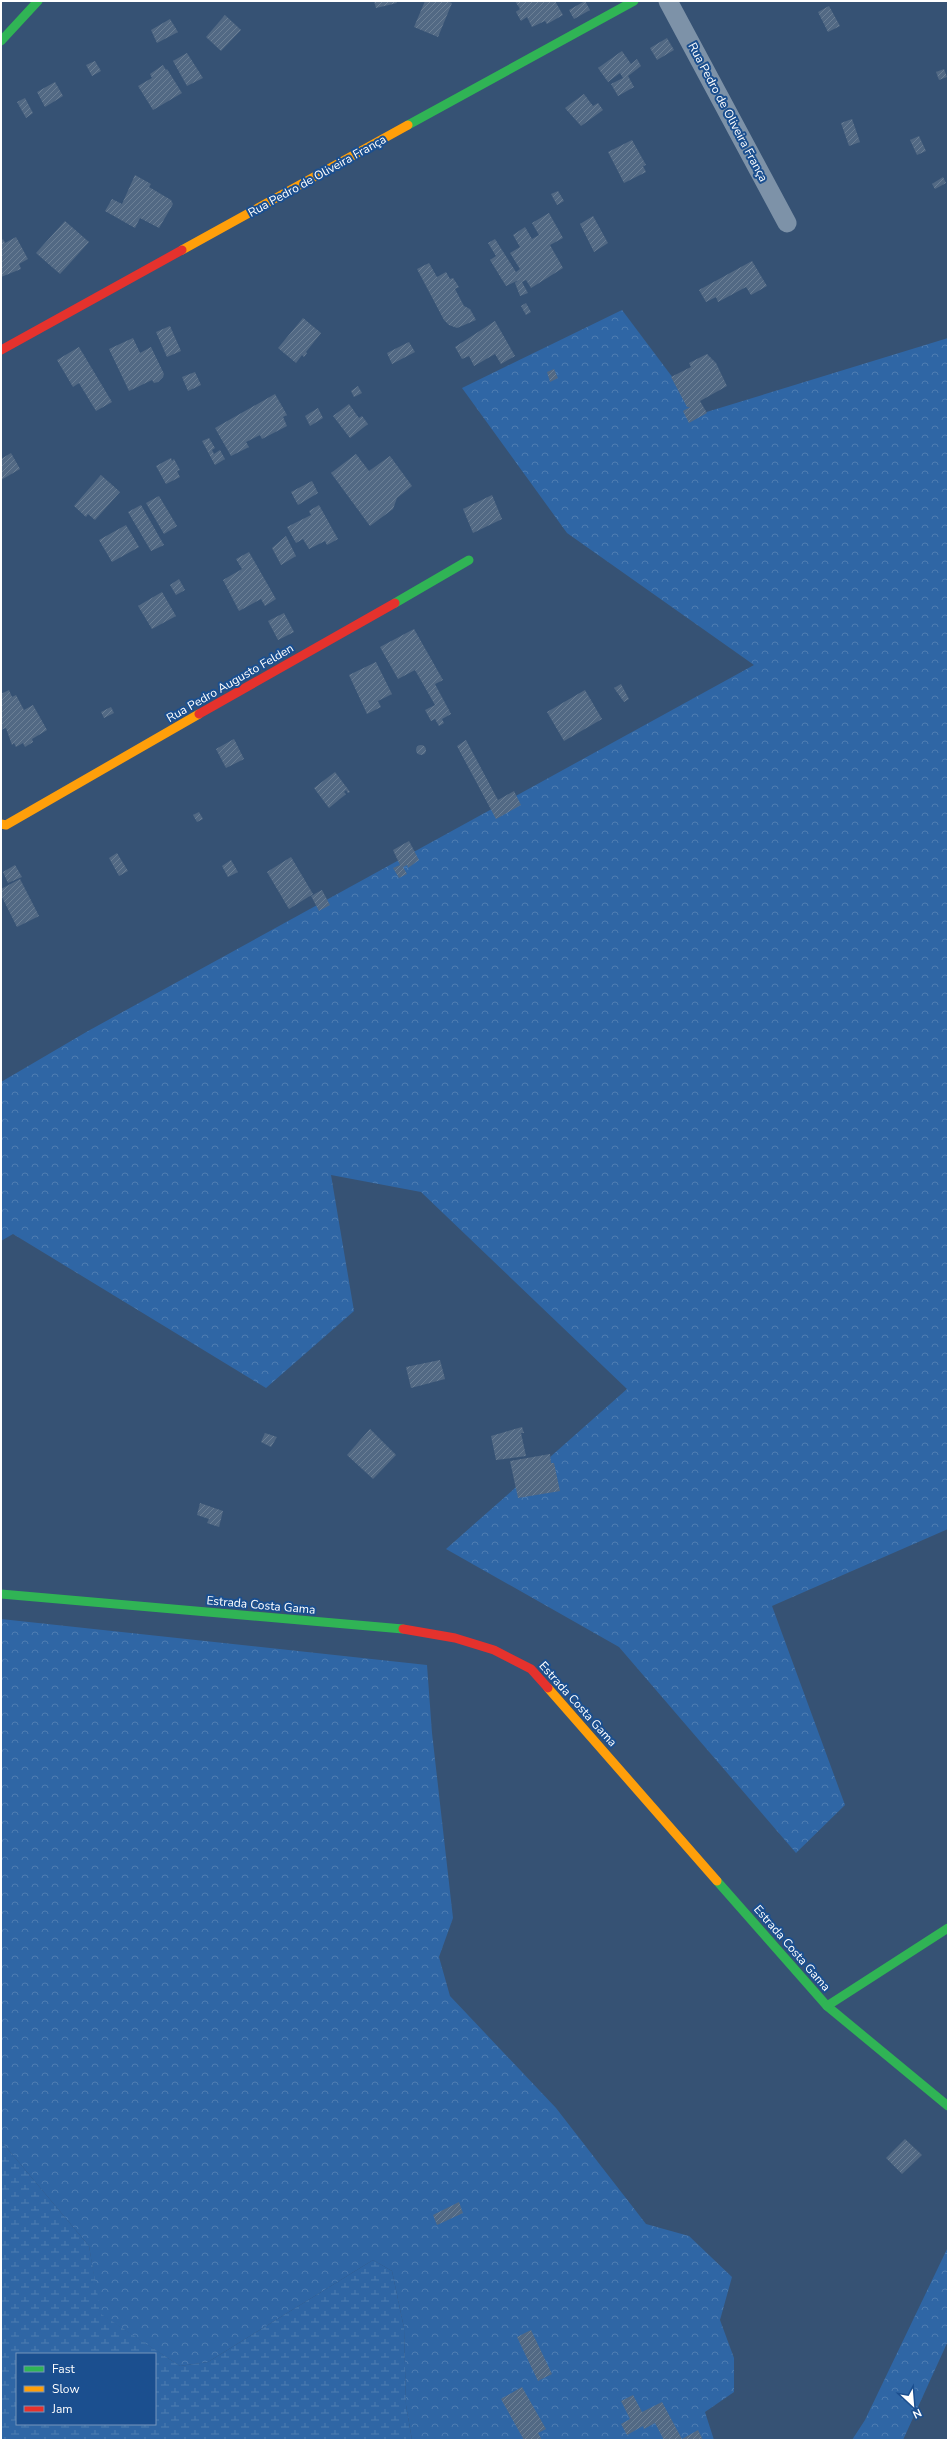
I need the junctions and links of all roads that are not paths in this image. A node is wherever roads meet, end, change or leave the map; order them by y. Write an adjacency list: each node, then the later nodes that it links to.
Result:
1 (38, 1): 4 (street)
2 (634, 1): 6 (street, Rua Pedro de Oliveira França)
3 (668, 1): 5 (street, Rua Pedro de Oliveira França)
4 (1, 41)
5 (787, 223)
6 (1, 350)
7 (469, 560): 8 (street, Rua Pedro Augusto Felden)
8 (1, 824)
9 (1, 1594): 11 (street, Estrada Costa Gama)
10 (948, 1928): 11 (street)
11 (827, 2006): 12 (street, Estrada Costa Gama)
12 (948, 2106)

